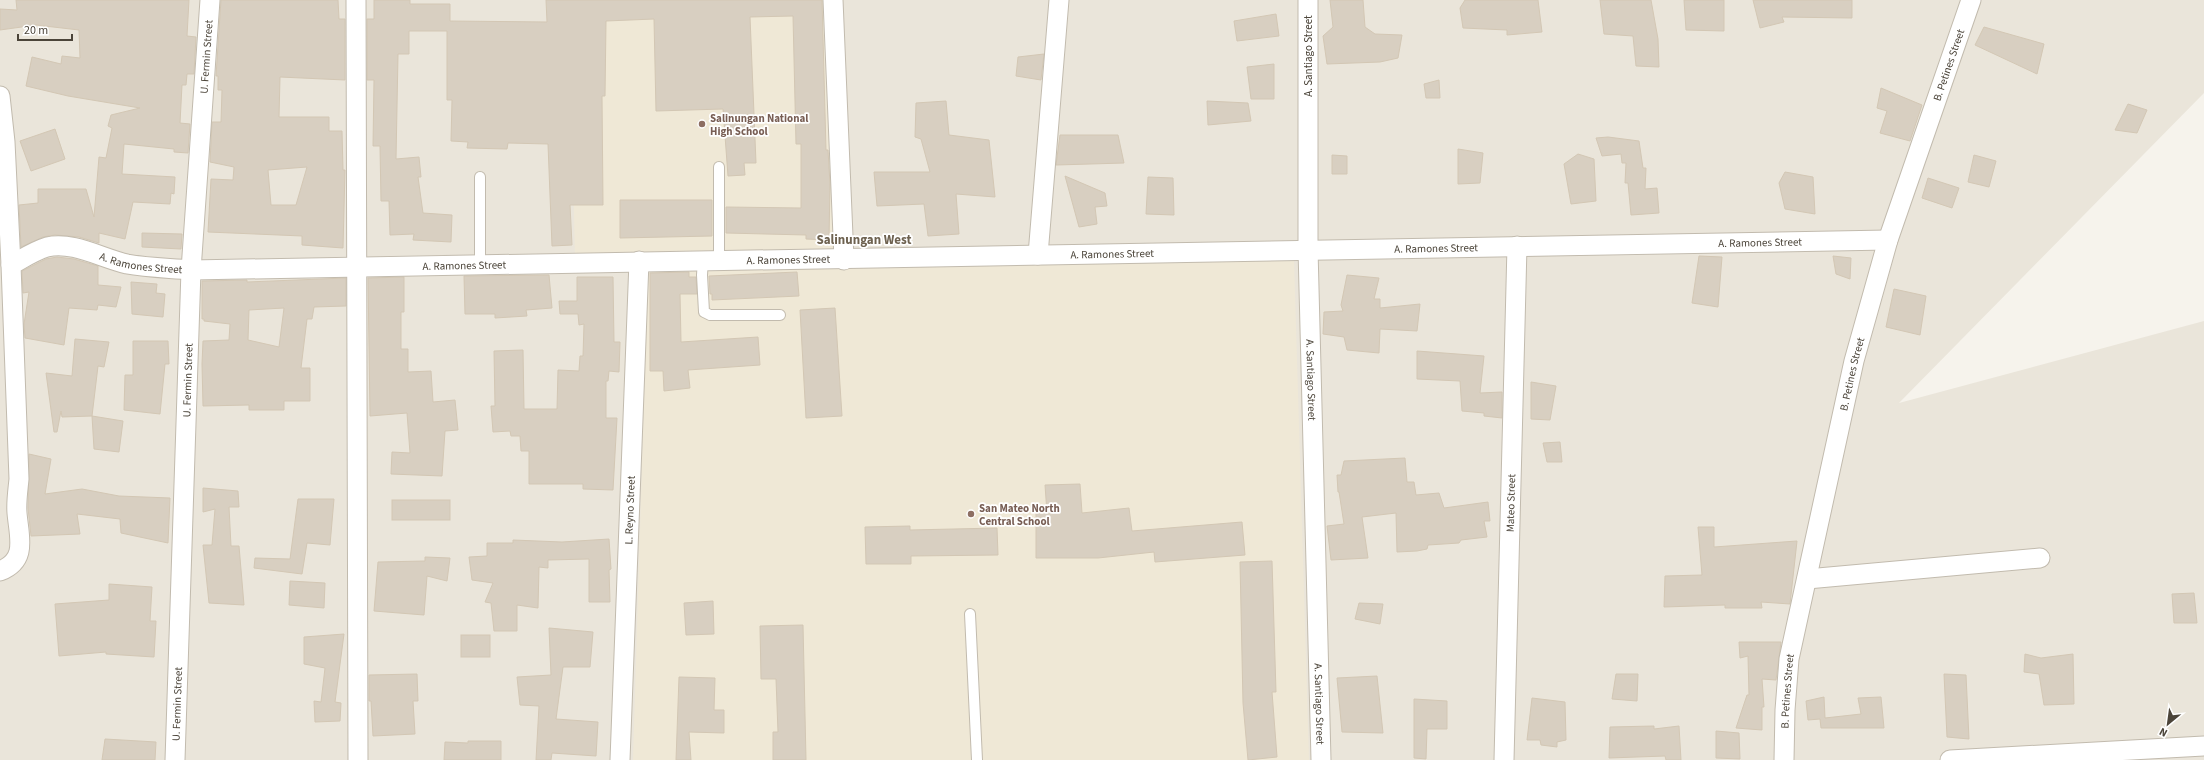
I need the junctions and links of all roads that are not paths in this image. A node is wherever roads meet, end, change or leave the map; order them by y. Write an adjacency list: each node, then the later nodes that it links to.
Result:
1 (210, 0): 21 (street, U. Fermin Street)
2 (356, 0): 20 (street)
3 (833, 0): 16 (street)
4 (1059, 0): 14 (street)
5 (1308, 0): 13 (street, A. Santiago Street)
6 (1971, 0): 11 (street, B. Petines Street)
7 (0, 96): 8 (street)
8 (2, 142): 19 (street)
9 (719, 167): 15 (lane)
10 (480, 177): 18 (lane)
11 (1888, 240): 12 (street, A. Ramones Street); 25 (street, B. Petines Street)
12 (1517, 246): 13 (street, A. Ramones Street); 33 (street, Mateo Street)
13 (1308, 249): 14 (street, A. Ramones Street); 32 (street, A. Santiago Street)
14 (1038, 255): 16 (street, A. Ramones Street)
15 (711, 260): 16 (street, A. Ramones Street); 17 (street, A. Ramones Street); 22 (lane)
16 (844, 260)
17 (639, 261): 18 (street, A. Ramones Street); 30 (street, L. Reyno Street)
18 (480, 264): 20 (street, A. Ramones Street)
19 (11, 265): 21 (street, A. Ramones Street); 24 (street)
20 (357, 266): 21 (street, A. Ramones Street); 29 (street)
21 (191, 270): 28 (street, U. Fermin Street)
22 (780, 315)
23 (2040, 558): 25 (street)
24 (0, 571)
25 (1807, 579): 34 (street, B. Petines Street)
26 (970, 614): 31 (lane)
27 (2204, 746): 35 (street)
28 (175, 760)
29 (358, 760)
30 (620, 760)
31 (977, 760)
32 (1321, 760)
33 (1504, 760)
34 (1784, 760)
35 (1950, 760)

